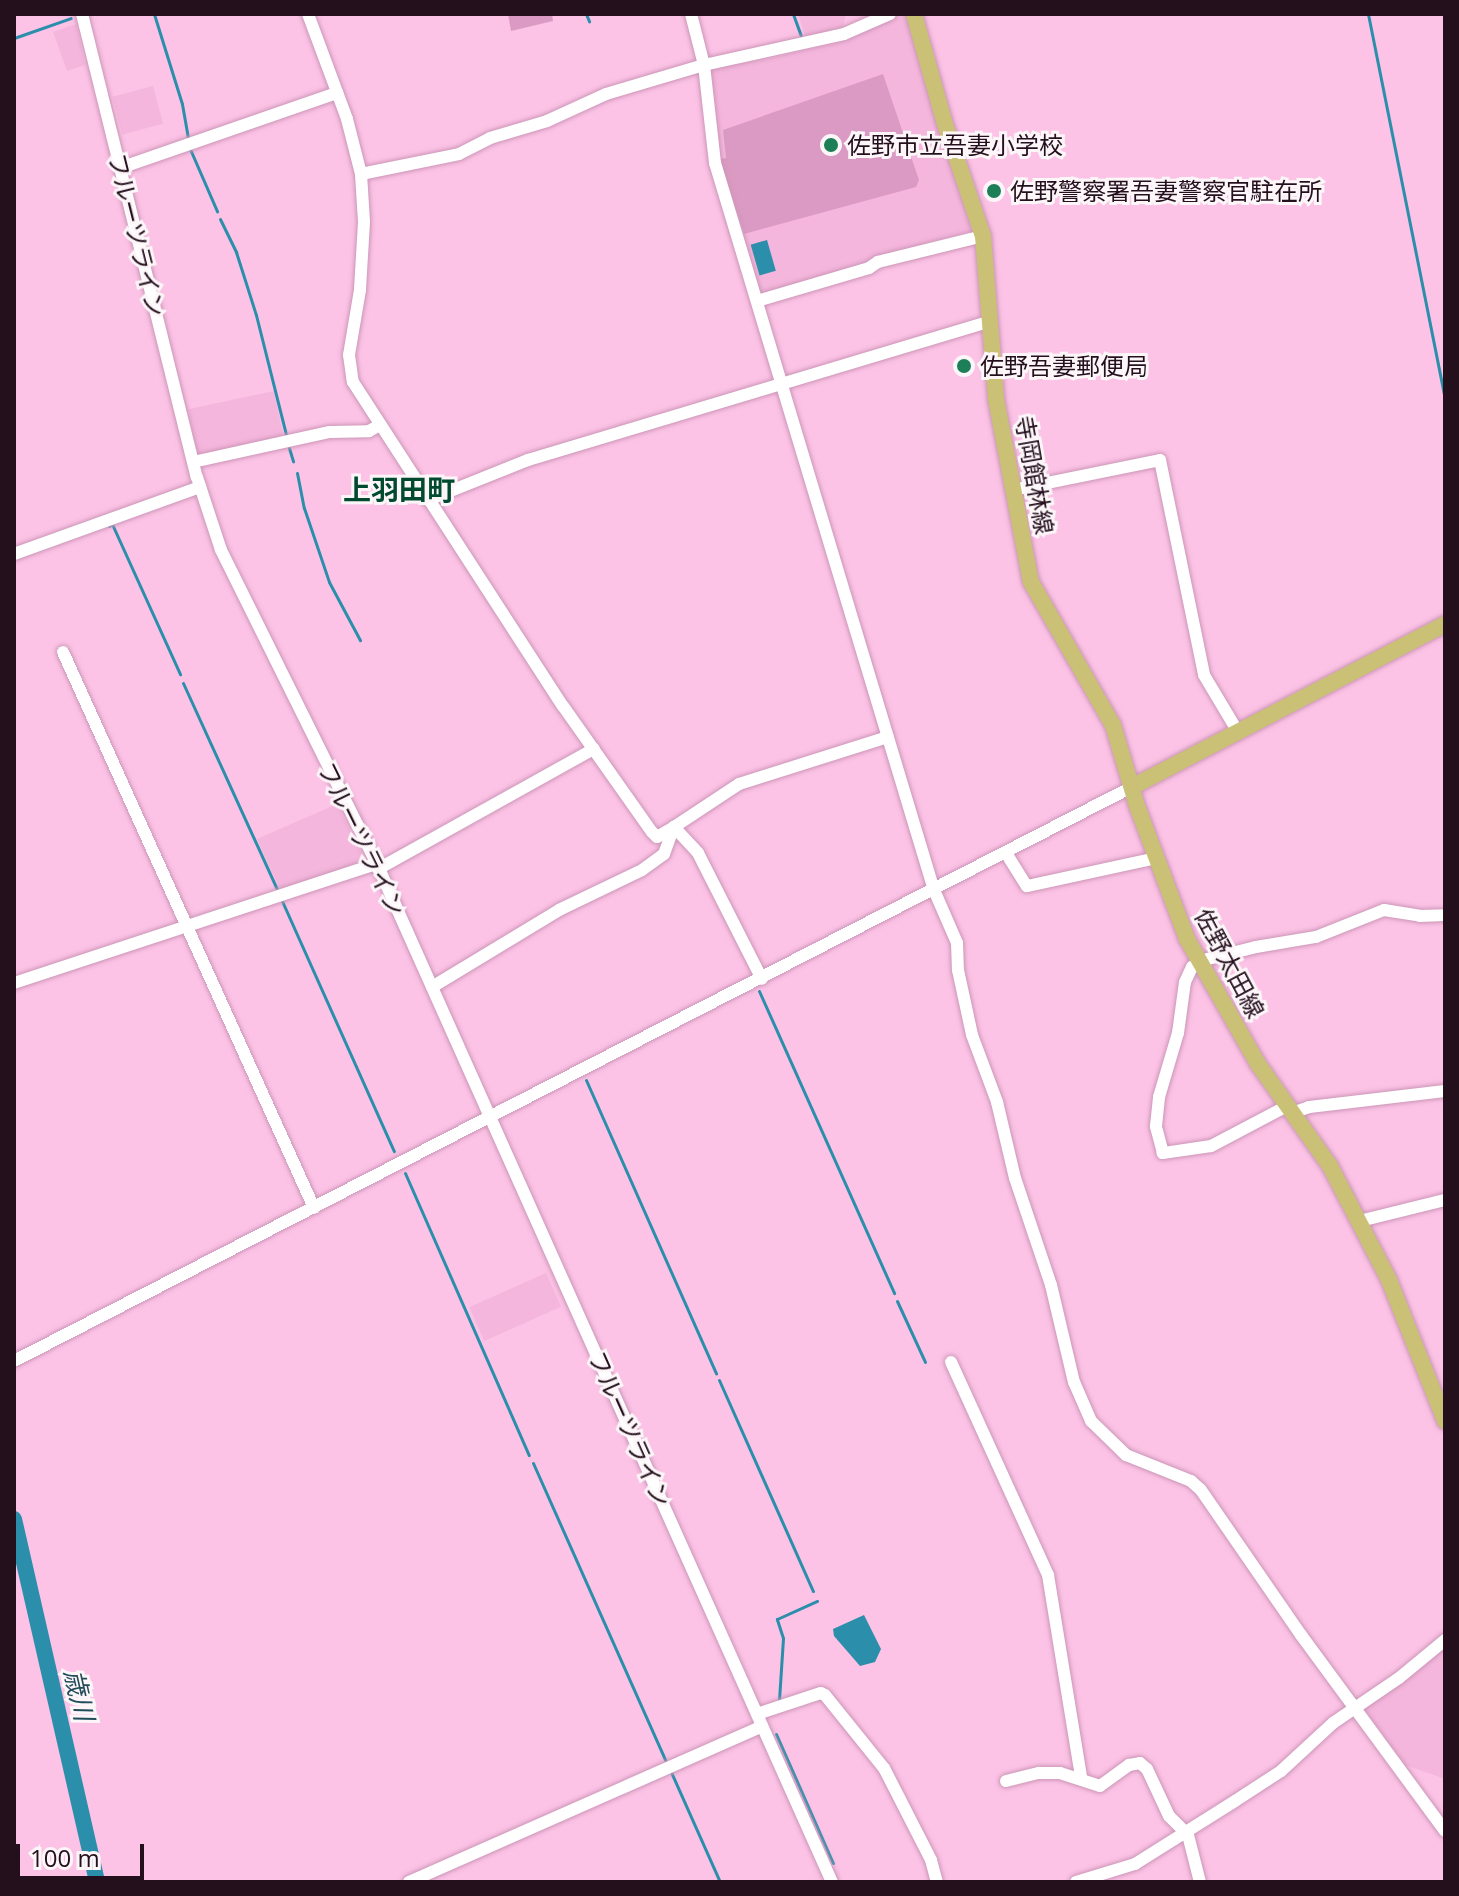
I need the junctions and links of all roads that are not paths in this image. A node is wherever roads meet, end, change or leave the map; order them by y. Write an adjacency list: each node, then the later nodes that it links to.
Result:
1 (82, 14): 8 (street, フルーツライン)
2 (308, 14): 7 (street)
3 (691, 14): 6 (street)
4 (890, 14): 6 (street)
5 (914, 14): 10 (main road, 寺岡館林線)
6 (704, 65): 9 (street); 11 (street)
7 (337, 93): 8 (street); 9 (street)
8 (120, 168): 15 (street, フルーツライン)
9 (361, 174): 14 (street)
10 (983, 236): 11 (street); 12 (main road, 寺岡館林線)
11 (757, 301): 13 (street)
12 (989, 322): 13 (street); 17 (main road, 寺岡館林線)
13 (783, 386): 18 (street); 23 (street)
14 (380, 425): 15 (street); 18 (street)
15 (193, 462): 16 (street, フルーツライン)
16 (200, 487): 19 (street); 29 (street, フルーツライン)
17 (1013, 490): 22 (street); 25 (main road, 寺岡館林線)
18 (428, 500): 24 (street)
19 (14, 554)
20 (1445, 624): 22 (main road)
21 (63, 652): 32 (street)
22 (1238, 732): 25 (main road)
23 (888, 737): 26 (street); 30 (street)
24 (594, 749): 26 (street); 29 (street)
25 (1132, 787): 27 (street); 28 (main road, 佐野太田線)
26 (674, 827): 34 (street); 36 (street)
27 (1006, 853): 28 (street); 30 (street)
28 (1157, 858): 33 (main road, 佐野太田線)
29 (378, 866): 32 (street); 36 (street, フルーツライン)
30 (934, 890): 34 (street); 47 (street)
31 (1445, 915): 33 (street)
32 (187, 927): 35 (street); 41 (street)
33 (1199, 962): 38 (main road, 佐野太田線); 38 (street)
34 (762, 979): 39 (street)
35 (14, 983)
36 (432, 987): 39 (street, フルーツライン)
37 (1445, 1091): 38 (street)
38 (1289, 1110): 42 (main road, 佐野太田線)
39 (489, 1117): 41 (street); 48 (street, フルーツライン)
40 (1445, 1200): 42 (street)
41 (314, 1208): 43 (street)
42 (1360, 1221): 45 (main road, 佐野太田線)
43 (14, 1361)
44 (951, 1362): 49 (street)
45 (1445, 1421)
46 (1445, 1640): 47 (street)
47 (1357, 1708): 51 (street); 52 (street)
48 (760, 1720): 53 (street); 54 (street, フルーツライン); 55 (street)
49 (1081, 1777): 50 (street); 52 (street)
50 (1006, 1781)
51 (1445, 1831)
52 (1185, 1832): 56 (street); 57 (street)
53 (409, 1882)
54 (832, 1882)
55 (937, 1882)
56 (1076, 1882)
57 (1200, 1882)

